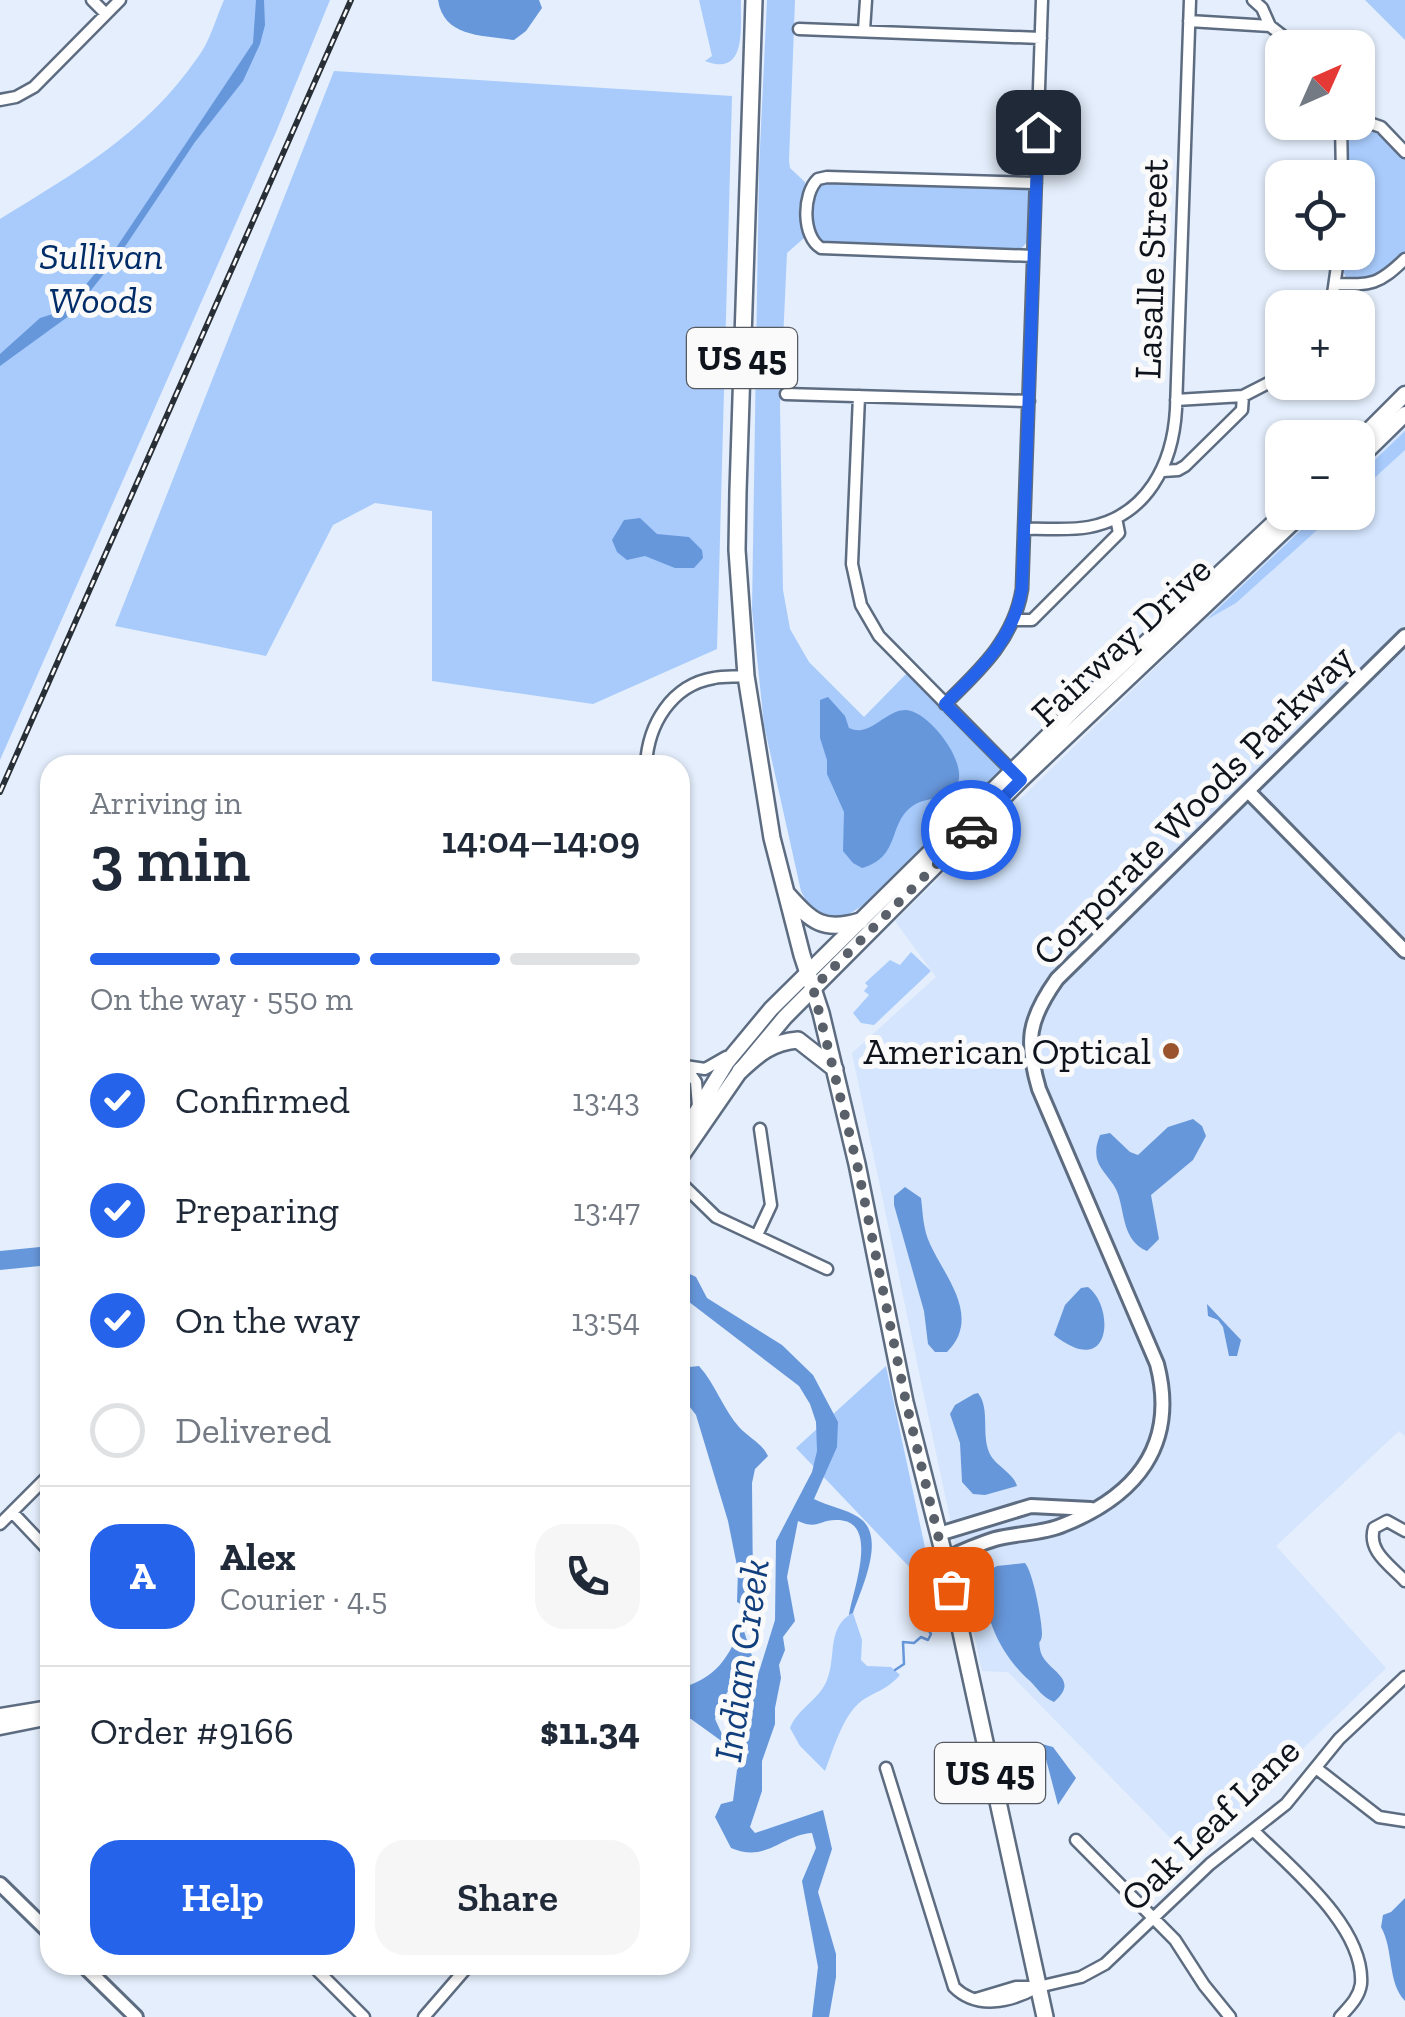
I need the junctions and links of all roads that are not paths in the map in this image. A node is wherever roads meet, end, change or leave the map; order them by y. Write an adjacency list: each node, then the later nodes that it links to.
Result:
1 (92, 0): 8 (street)
2 (120, 0): 8 (street)
3 (754, 0): 41 (main road, US 45)
4 (866, 0): 12 (street)
5 (1042, 0): 14 (street)
6 (1190, 0): 9 (street, Lasalle Street)
7 (1254, 0): 10 (street)
8 (106, 14): 15 (street)
9 (1189, 22): 10 (street); 29 (street, Lasalle Street)
10 (1270, 26): 13 (street)
11 (799, 29): 12 (street)
12 (864, 30): 14 (street)
13 (1275, 30)
14 (1041, 38): 18 (street)
15 (0, 100)
16 (1375, 125): 17 (street)
17 (1405, 152)
18 (1036, 183): 19 (street); 19 (street)
19 (1033, 256): 30 (street)
20 (1405, 259): 22 (street)
21 (1338, 270): 22 (street)
22 (1336, 284): 23 (street)
23 (1335, 290)
24 (1265, 385): 28 (street)
25 (786, 394): 27 (street)
26 (1405, 394): 32 (main road)
27 (859, 396): 30 (street); 42 (street)
28 (1243, 396): 29 (street); 34 (street)
29 (1176, 400): 34 (street, Lasalle Street)
30 (1029, 401): 36 (street)
31 (1405, 414): 33 (main road)
32 (1375, 424)
33 (1375, 443)
34 (1163, 471): 35 (street, Lasalle Street)
35 (1116, 518): 36 (street); 39 (street, Lasalle Street)
36 (1024, 528): 39 (street)
37 (1267, 530): 44 (main road, Fairway Drive)
38 (1284, 530): 44 (main road, Fairway Drive)
39 (1014, 620): 42 (street)
40 (1405, 636): 45 (street, Corporate Woods Parkway)
41 (746, 676): 43 (street); 46 (main road, US 45)
42 (945, 704): 44 (street)
43 (647, 755)
44 (1016, 776): 47 (main road, Fairway Drive); 50 (main road, Fairway Drive)
45 (1248, 791): 48 (street); 64 (street, Corporate Woods Parkway)
46 (785, 892): 47 (main road); 49 (main road, US 45)
47 (860, 920): 49 (main road, Fairway Drive)
48 (1405, 950)
49 (808, 971): 50 (main road, US 45); 51 (main road, Fairway Drive)
50 (813, 988): 53 (main road, US 45); 54 (main road, Fairway Drive)
51 (760, 1022): 52 (street); 56 (main road, Fairway Drive)
52 (690, 1065)
53 (835, 1068): 54 (main road); 68 (main road, US 45)
54 (740, 1071): 59 (main road, Fairway Drive)
55 (690, 1073): 56 (street)
56 (696, 1116): 57 (main road, Fairway Drive)
57 (690, 1125)
58 (760, 1129): 61 (street)
59 (690, 1144)
60 (690, 1192): 61 (street)
61 (757, 1235): 62 (street)
62 (826, 1269)
63 (40, 1484): 65 (street)
64 (1094, 1509): 68 (street); 70 (street, Corporate Woods Parkway)
65 (12, 1512): 66 (street); 69 (street)
66 (0, 1524)
67 (1405, 1531): 71 (street)
68 (939, 1534): 70 (main road, US 45)
69 (40, 1541)
70 (945, 1559): 88 (main road, US 45)
71 (1405, 1581)
72 (1405, 1677): 78 (street, Oak Leaf Lane)
73 (40, 1710): 74 (main road)
74 (0, 1716)
75 (40, 1719): 76 (main road)
76 (0, 1727)
77 (886, 1768): 88 (street, Oak Leaf Lane)
78 (1316, 1768): 79 (street); 80 (street, Oak Leaf Lane)
79 (1405, 1821)
80 (1254, 1831): 83 (street, Oak Leaf Lane); 94 (street)
81 (1076, 1840): 83 (street)
82 (0, 1884): 84 (street)
83 (1154, 1919): 88 (street, Oak Leaf Lane); 89 (street)
84 (40, 1923)
85 (93, 1975): 90 (street)
86 (322, 1975): 91 (street)
87 (460, 1975): 92 (street)
88 (1038, 1986): 93 (main road, US 45)
89 (1225, 2015)
90 (136, 2017)
91 (364, 2017)
92 (424, 2017)
93 (1045, 2017)
94 (1340, 2017)

